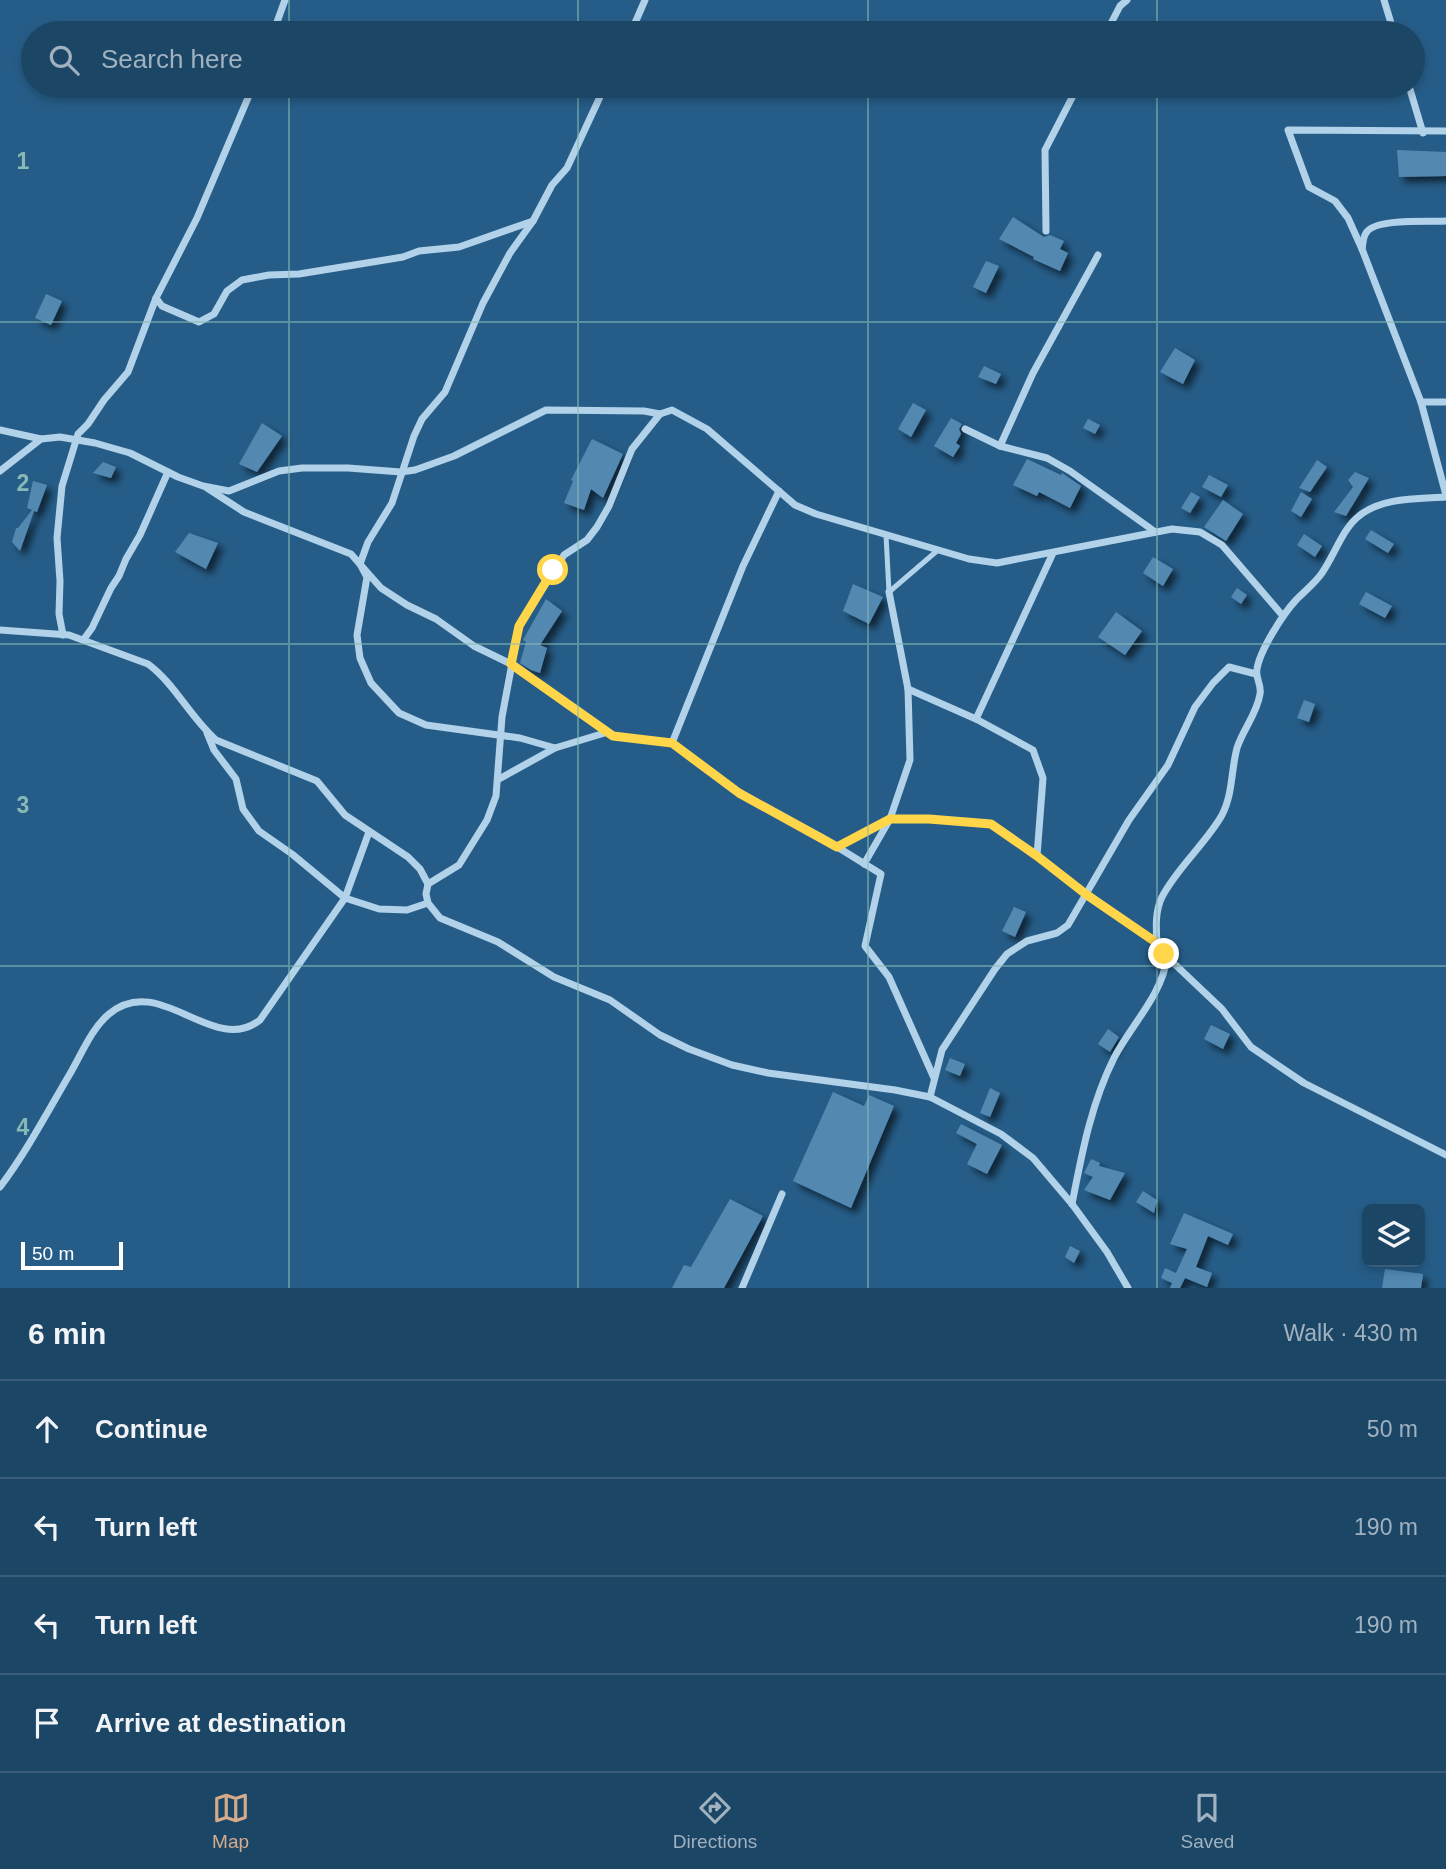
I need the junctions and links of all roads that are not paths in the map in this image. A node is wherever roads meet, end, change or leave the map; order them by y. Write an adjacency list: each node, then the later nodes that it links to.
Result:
1 (285, 0): 5 (street)
2 (645, 0): 6 (street)
3 (1128, 0): 7 (street)
4 (1384, 0): 8 (street)
5 (277, 21)
6 (636, 21)
7 (1112, 21)
8 (1390, 21)
9 (248, 98): 20 (street)
10 (599, 98): 15 (street)
11 (1073, 98): 17 (street)
12 (1413, 98): 14 (street)
13 (1446, 131): 14 (street)
14 (1423, 133): 18 (street)
15 (533, 221): 20 (street); 31 (street)
16 (1446, 221): 18 (street)
17 (1046, 231)
18 (1362, 249): 21 (street)
19 (1098, 255): 28 (street)
20 (156, 298): 27 (street)
21 (1421, 402): 22 (street); 35 (street)
22 (1446, 402)
23 (660, 414): 31 (street); 34 (street); 47 (street)
24 (965, 429): 28 (street)
25 (0, 430): 26 (street)
26 (41, 439): 27 (street); 29 (street)
27 (78, 440): 30 (street); 45 (street)
28 (1000, 446): 37 (street)
29 (0, 471)
30 (168, 472): 32 (street); 46 (street)
31 (401, 472): 33 (street); 41 (street)
32 (204, 486): 33 (street); 36 (street)
33 (229, 491): 36 (street)
34 (779, 491): 38 (street); 54 (street)
35 (1446, 496): 43 (street)
36 (226, 501): 41 (street)
37 (1154, 531): 40 (street); 43 (street)
38 (886, 535): 39 (street); 42 (lane)
39 (938, 550): 40 (street); 42 (lane)
40 (1053, 553): 50 (street)
41 (360, 565): 47 (street); 53 (street)
42 (889, 592): 49 (street)
43 (1283, 616): 48 (street)
44 (0, 630): 45 (street)
45 (63, 635): 46 (street)
46 (84, 639): 51 (street)
47 (511, 664): 52 (street); 53 (street)
48 (1256, 674): 63 (street); 66 (street)
49 (908, 689): 50 (street); 57 (street)
50 (976, 719): 60 (street)
51 (206, 731): 58 (street); 64 (street)
52 (608, 732): 54 (street); 55 (street)
53 (501, 737): 55 (street); 56 (street)
54 (672, 743): 59 (street)
55 (555, 748): 56 (street)
56 (499, 779): 62 (street)
57 (890, 819): 59 (street); 60 (street); 61 (street)
58 (369, 831): 62 (street); 64 (street)
59 (837, 847): 61 (street)
60 (1037, 856): 63 (street)
61 (864, 864): 70 (street)
62 (428, 884): 65 (street)
63 (1087, 895): 66 (street); 70 (street)
64 (345, 898): 65 (street); 73 (street)
65 (428, 903): 71 (street)
66 (1157, 943): 67 (street)
67 (1167, 958): 68 (street); 69 (street)
68 (1182, 971): 69 (street); 72 (street)
69 (1165, 976): 75 (street)
70 (934, 1078): 71 (street)
71 (930, 1097): 75 (street)
72 (1446, 1155)
73 (0, 1187)
74 (782, 1194): 76 (street)
75 (1072, 1204): 77 (street)
76 (742, 1288)
77 (1128, 1288)

